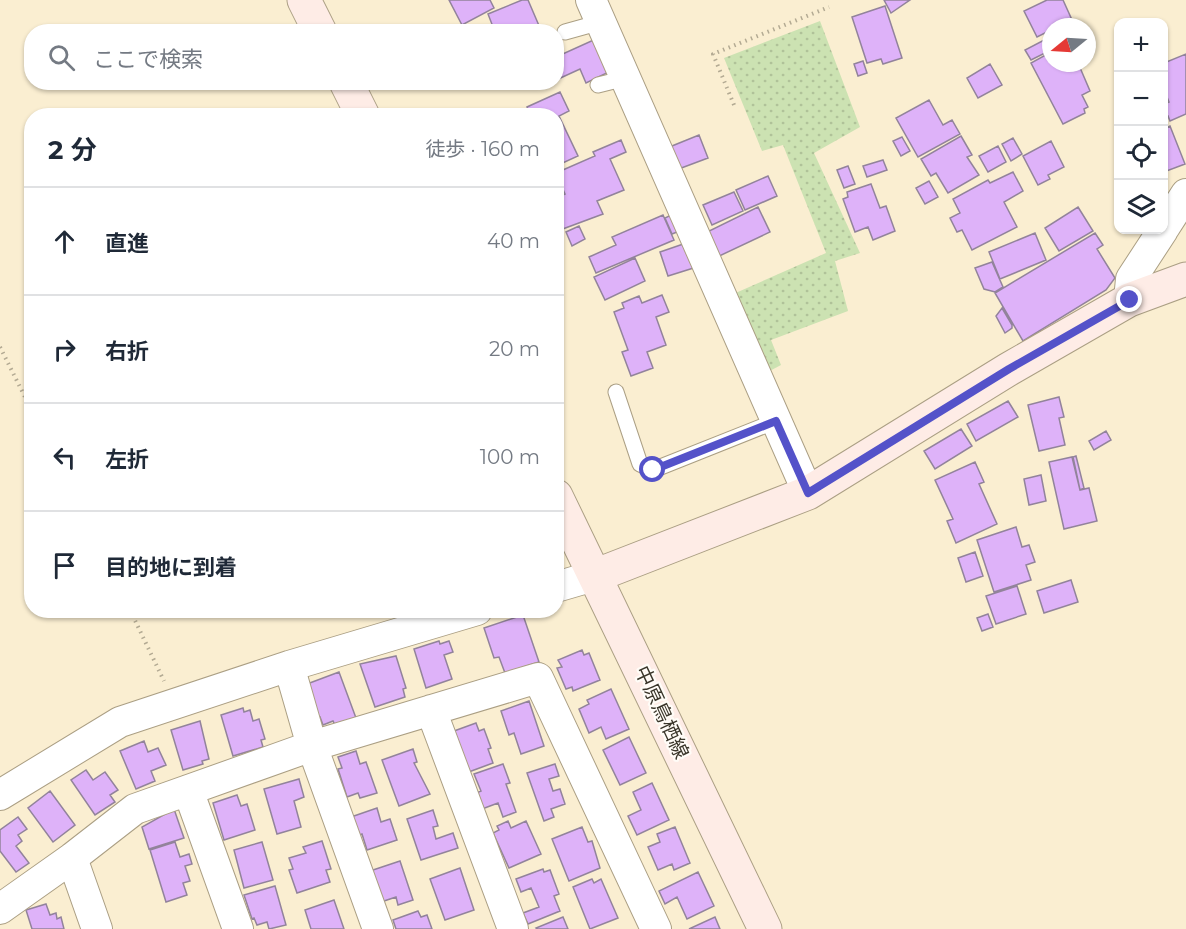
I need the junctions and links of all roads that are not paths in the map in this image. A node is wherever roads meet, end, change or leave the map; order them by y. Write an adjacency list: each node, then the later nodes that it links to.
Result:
1 (304, 0): 3 (street)
2 (596, 11): 4 (lane); 13 (street)
3 (316, 24)
4 (565, 32)
5 (350, 90): 6 (street)
6 (359, 108)
7 (1186, 194): 8 (street)
8 (1168, 221)
9 (1160, 234): 11 (street)
10 (1186, 279): 11 (street)
11 (1130, 300): 14 (street)
12 (616, 392): 13 (lane)
13 (776, 421): 14 (street)
14 (808, 493): 16 (street)
15 (564, 511): 16 (street, 中原鳥栖線)
16 (597, 575): 17 (street); 31 (street, 中原鳥栖線)
17 (564, 585)
18 (450, 618): 19 (street)
19 (289, 666): 21 (street); 23 (street)
20 (431, 710): 21 (street); 29 (street); 30 (street)
21 (312, 746): 22 (street); 28 (street)
22 (188, 790): 24 (street); 27 (street)
23 (0, 795)
24 (72, 858): 25 (street); 26 (street)
25 (0, 909)
26 (97, 929)
27 (238, 929)
28 (378, 929)
29 (513, 929)
30 (656, 929)
31 (765, 929)

